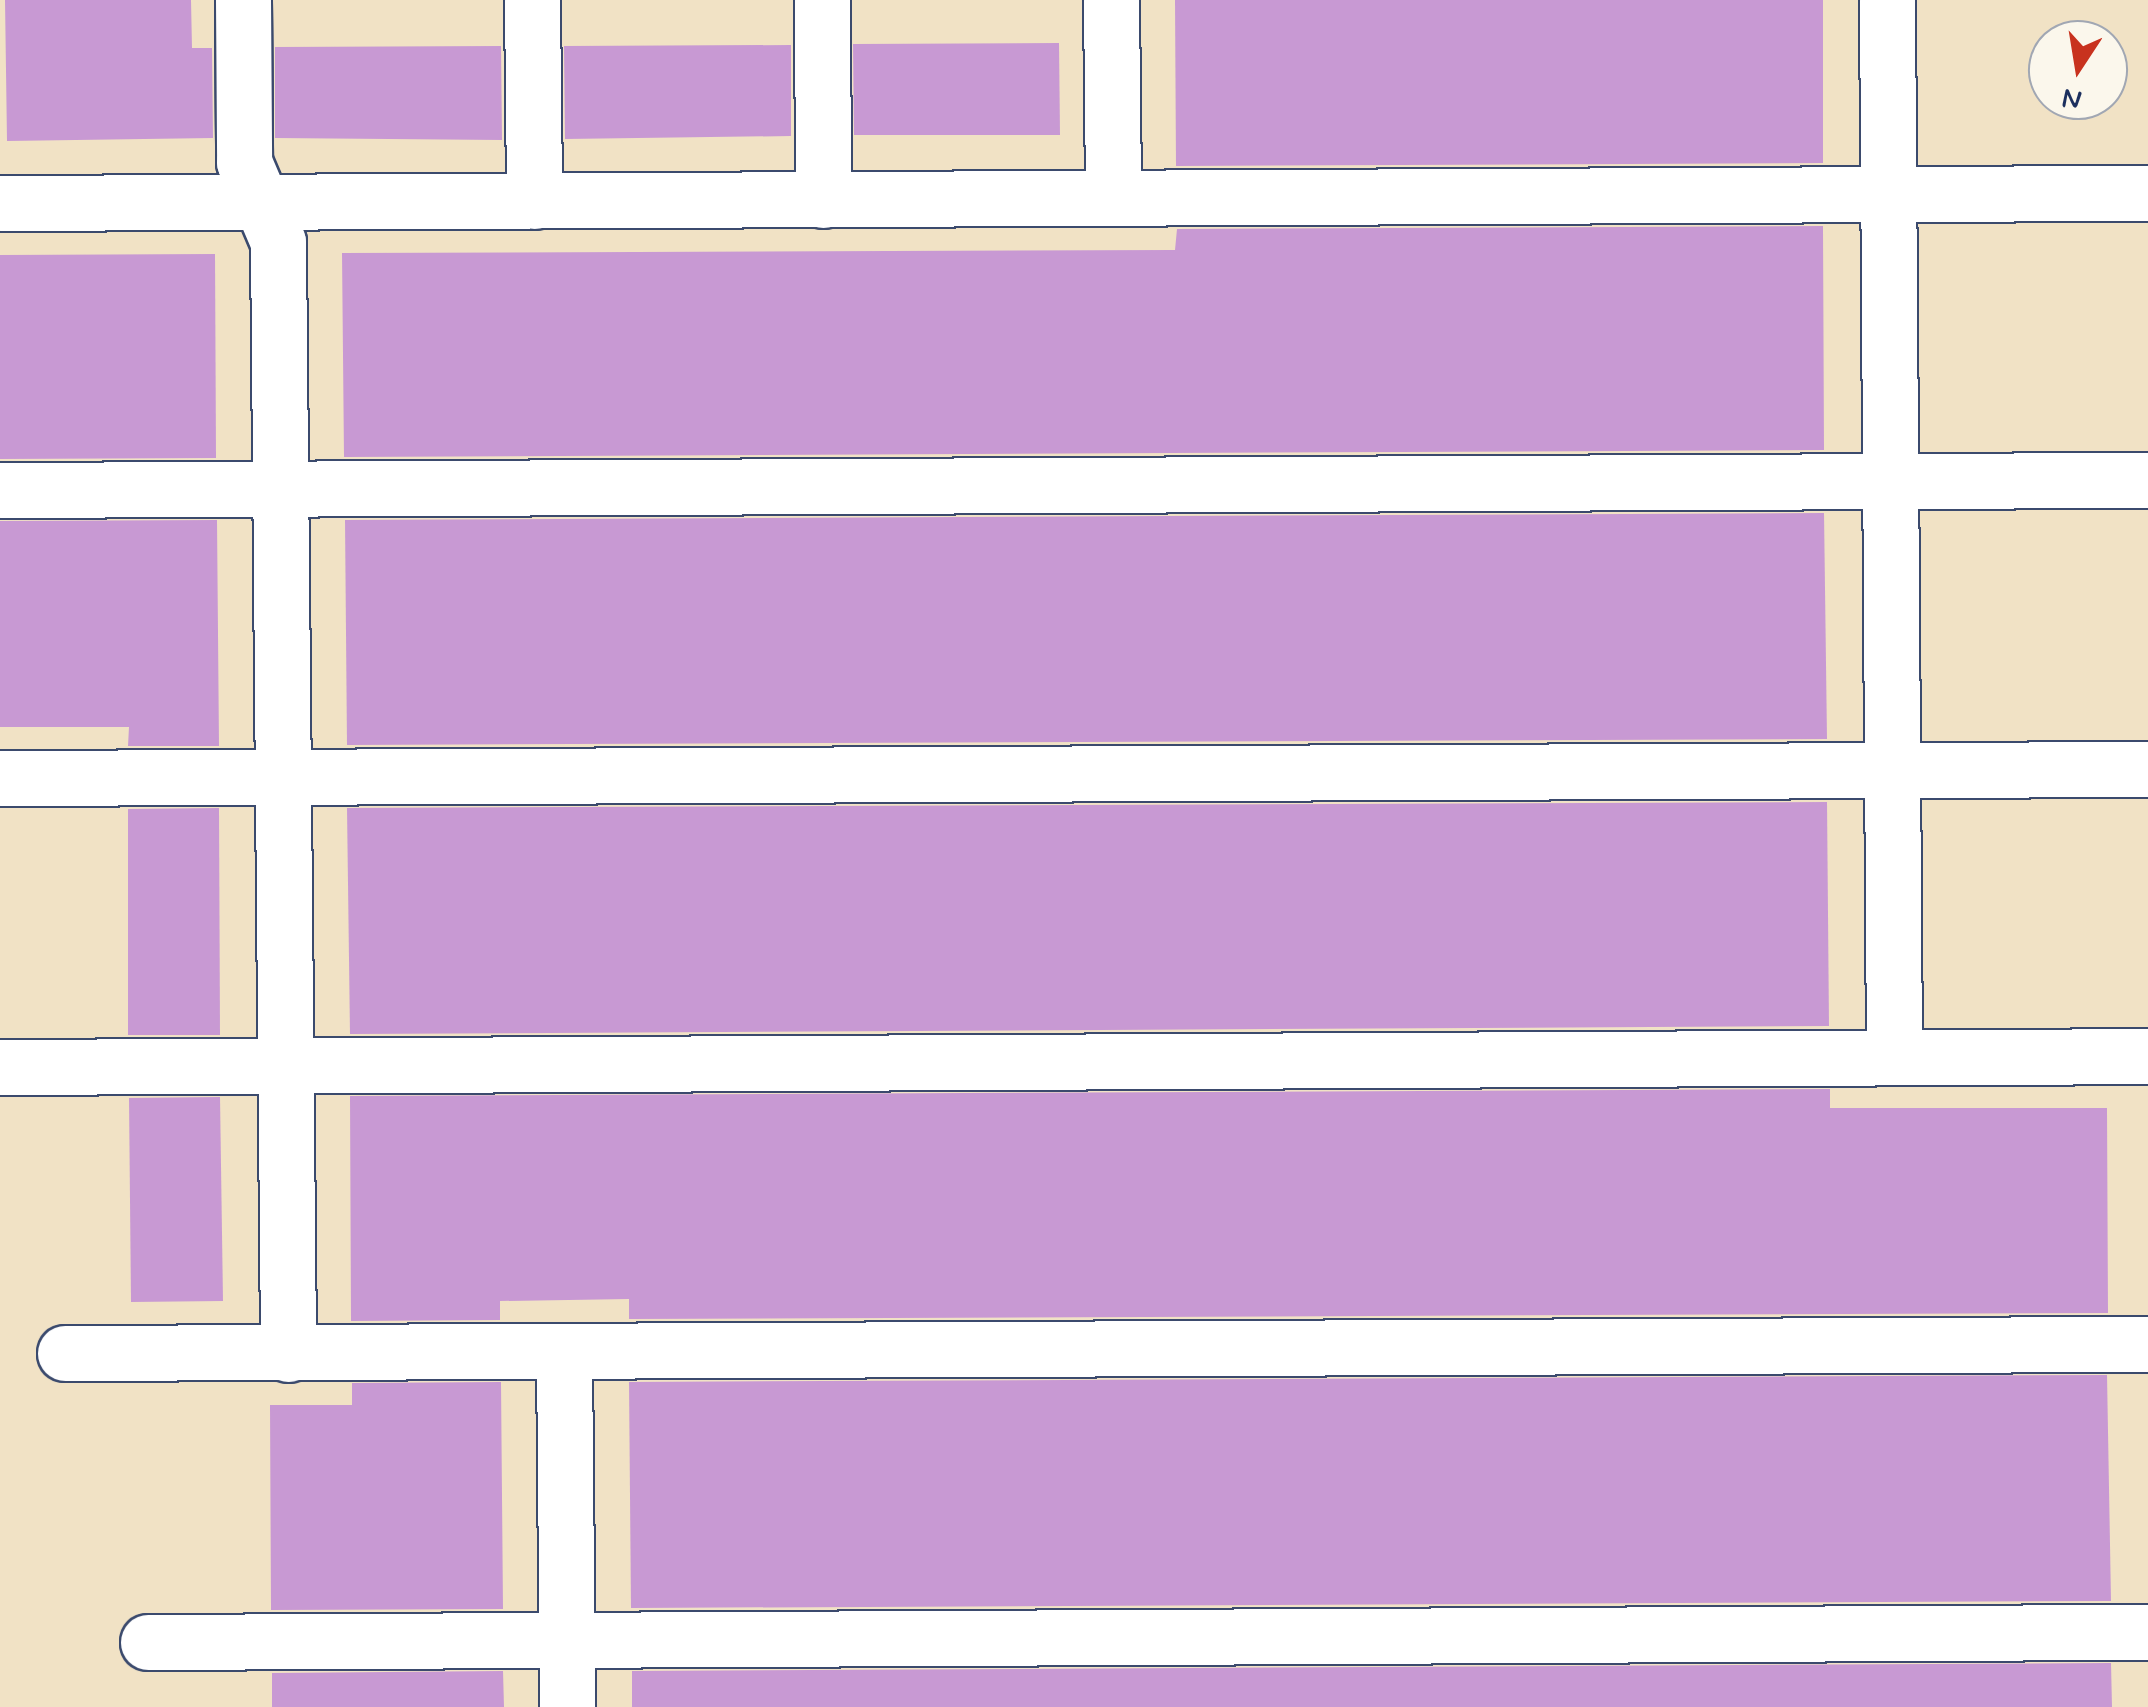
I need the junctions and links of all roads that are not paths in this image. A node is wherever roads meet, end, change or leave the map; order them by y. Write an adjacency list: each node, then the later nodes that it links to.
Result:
1 (243, 0): 11 (street)
2 (532, 0): 10 (street)
3 (822, 0): 9 (street)
4 (1111, 0): 8 (street)
5 (1887, 0): 7 (street)
6 (2148, 193): 7 (street)
7 (1888, 194): 8 (street); 14 (street)
8 (1113, 198): 9 (street)
9 (823, 200): 10 (street)
10 (534, 201): 11 (street)
11 (261, 202): 12 (street); 15 (street)
12 (0, 204)
13 (2148, 480): 14 (street)
14 (1890, 481): 15 (street); 18 (street)
15 (281, 489): 16 (street); 20 (street)
16 (0, 490)
17 (2148, 769): 18 (street)
18 (1892, 770): 20 (street); 22 (street)
19 (0, 778): 20 (street)
20 (282, 778): 23 (street)
21 (2148, 1056): 22 (street)
22 (1894, 1057): 23 (street)
23 (285, 1065): 24 (street); 28 (street)
24 (0, 1067)
25 (2148, 1344): 26 (street)
26 (564, 1352): 28 (street); 30 (street)
27 (65, 1354): 28 (street)
28 (288, 1354)
29 (2148, 1632): 30 (street)
30 (567, 1640): 31 (street); 32 (street)
31 (148, 1642)
32 (568, 1707)

